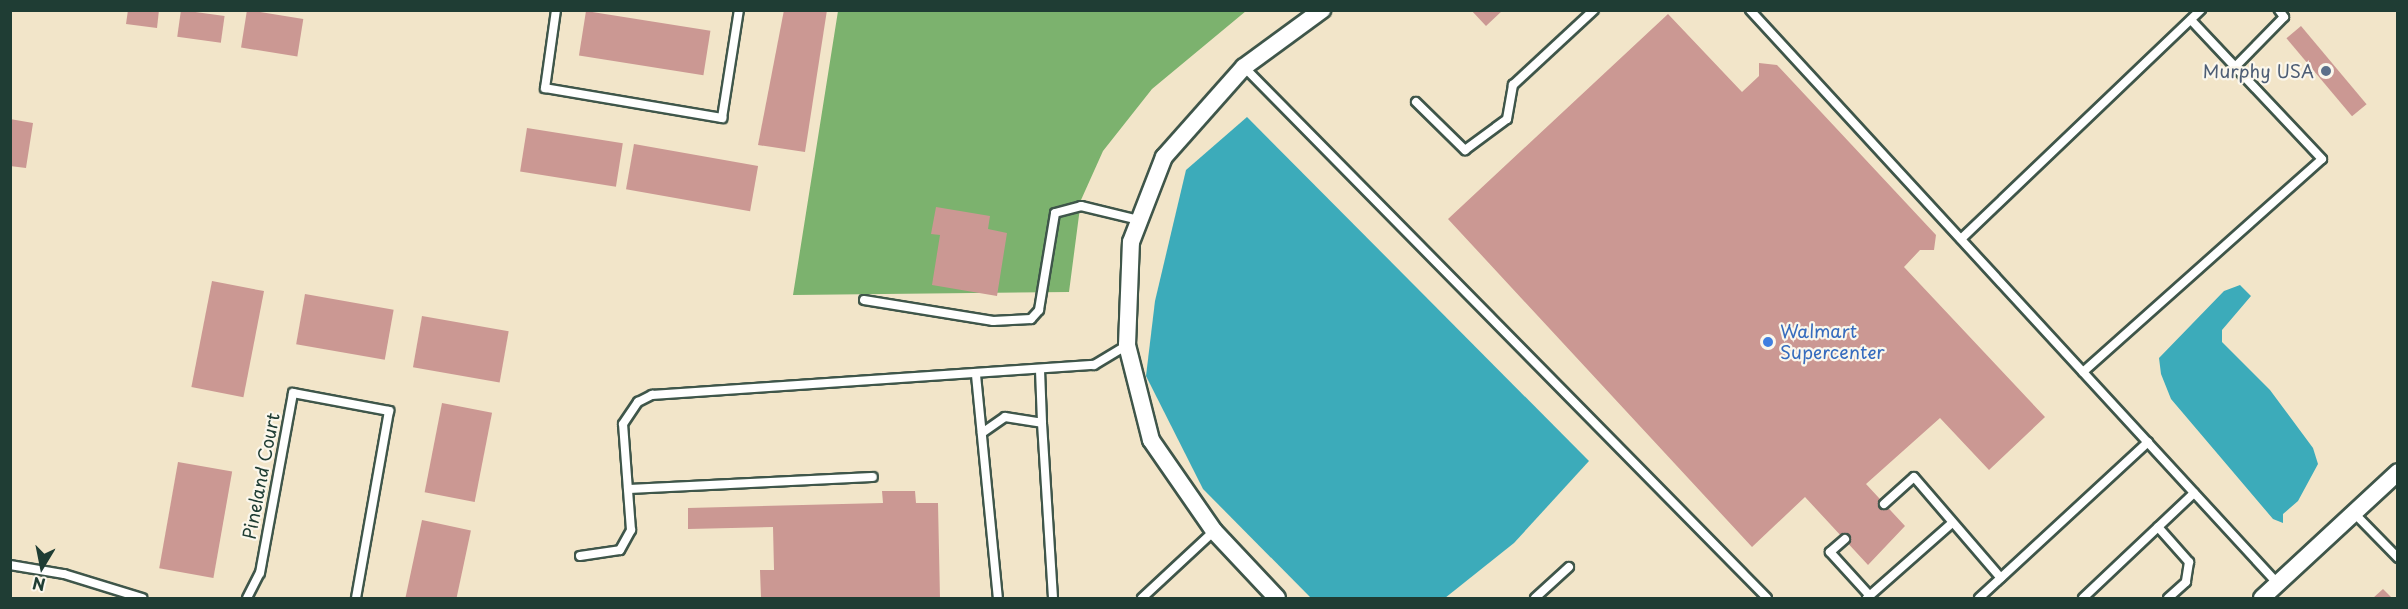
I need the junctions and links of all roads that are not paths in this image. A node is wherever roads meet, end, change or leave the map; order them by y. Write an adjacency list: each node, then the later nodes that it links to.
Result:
1 (556, 10): 2 (lane)
2 (739, 10)
3 (1322, 10): 9 (street)
4 (1594, 10): 11 (lane)
5 (1750, 10): 13 (lane)
6 (2201, 10): 8 (lane)
7 (2279, 10): 10 (lane)
8 (2191, 21): 10 (lane); 13 (lane)
9 (1244, 67): 12 (street); 47 (lane)
10 (2235, 67): 17 (lane)
11 (1416, 102)
12 (1139, 220): 14 (lane); 15 (street)
13 (1961, 239): 17 (lane)
14 (864, 300)
15 (1127, 345): 16 (lane); 30 (street)
16 (1040, 370): 18 (lane); 19 (lane)
17 (2083, 372): 21 (lane)
18 (976, 375): 20 (lane); 24 (lane)
19 (1042, 423): 20 (lane); 43 (lane)
20 (982, 433): 42 (lane)
21 (2148, 442): 25 (lane); 36 (lane)
22 (2397, 472): 27 (street)
23 (873, 477): 24 (lane)
24 (628, 489): 32 (lane)
25 (2194, 493): 29 (lane); 37 (lane)
26 (1884, 504): 28 (lane)
27 (2354, 513): 33 (lane); 37 (street)
28 (1952, 522): 36 (lane); 38 (lane)
29 (2158, 527): 49 (lane); 50 (lane)
30 (1214, 531): 44 (lane); 45 (street)
31 (1845, 539): 38 (lane)
32 (580, 556)
33 (2397, 558)
34 (10, 565): 39 (lane)
35 (1569, 567): 46 (lane)
36 (2001, 578): 48 (lane)
37 (2278, 584): 51 (street)
38 (1869, 597)
39 (142, 598)
40 (247, 598): 41 (lane, Pineland Court)
41 (356, 598)
42 (998, 598)
43 (1053, 598)
44 (1142, 598)
45 (1277, 598)
46 (1535, 598)
47 (1767, 598)
48 (1979, 598)
49 (2083, 598)
50 (2168, 598)
51 (2262, 598)

